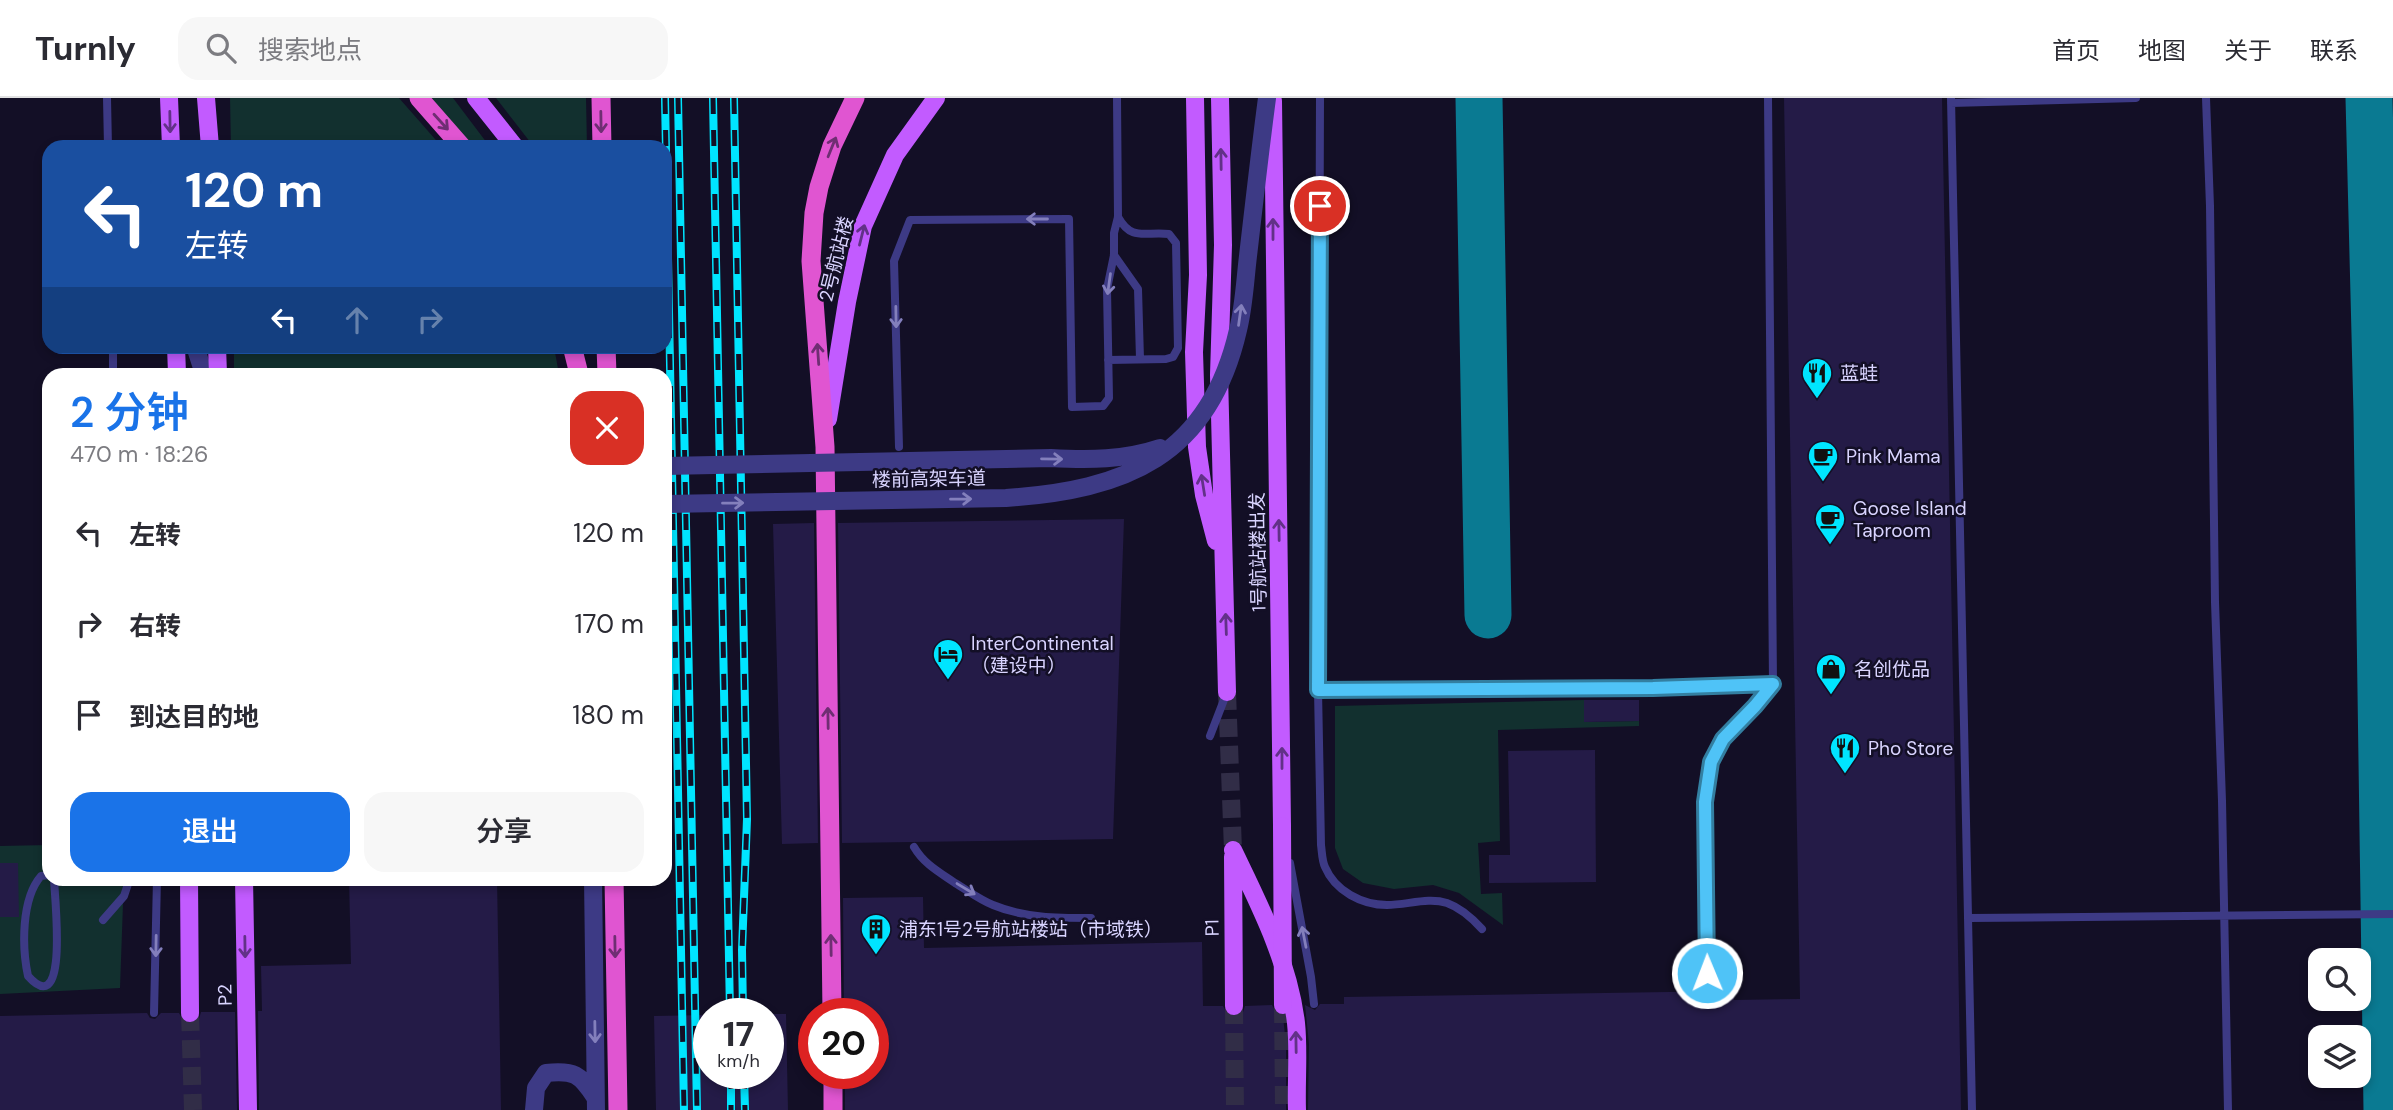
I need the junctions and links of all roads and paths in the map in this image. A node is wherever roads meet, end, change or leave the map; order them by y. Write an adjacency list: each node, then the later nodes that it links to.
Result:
1 (107, 98): 20 (lane)
2 (169, 98): 21 (main road, one-way to 21)
3 (206, 98): 22 (main road)
4 (215, 98): 23 (main road)
5 (419, 98): 24 (highway, one-way to 24)
6 (476, 98): 25 (main road)
7 (601, 98): 26 (highway, one-way to 26)
8 (855, 98): 34 (highway, one-way to 8)
9 (936, 98): 34 (main road, 2号航站楼, one-way to 9)
10 (1117, 98): 27 (lane)
11 (1195, 98): 29 (main road)
12 (1220, 98): 32 (main road, one-way to 12)
13 (1267, 98): 33 (street, 楼前高架车道, one-way to 13, bridge)
14 (1272, 98): 43 (main road, 1号航站楼出发, one-way to 14)
15 (1320, 98): 40 (lane)
16 (1768, 98): 39 (lane)
17 (2136, 98): 19 (lane)
18 (2206, 98): 53 (lane)
19 (1951, 101): 56 (lane)
20 (108, 140)
21 (170, 140)
22 (210, 140)
23 (212, 140)
24 (456, 140)
25 (509, 140)
26 (602, 140)
27 (1118, 217): 28 (lane); 30 (lane)
28 (1114, 255): 30 (lane); 31 (lane, one-way to 31)
29 (1198, 275): 32 (main road); 38 (main road, one-way to 29)
30 (1140, 359): 31 (lane)
31 (1108, 360): 35 (lane, one-way to 35)
32 (1219, 375): 38 (main road)
33 (1181, 441): 36 (street, 楼前高架车道, one-way to 33, bridge); 37 (street, 楼前高架车道, one-way to 33, bridge)
34 (825, 447): 60 (highway, one-way to 34)
35 (899, 447)
36 (672, 466)
37 (672, 504)
38 (1224, 575): 41 (main road, one-way to 38)
39 (1773, 684): 40 (lane); 59 (lane)
40 (1318, 690): 58 (lane)
41 (1227, 692): 42 (lane)
42 (1209, 736)
43 (1282, 826): 61 (lane, one-way to 43, bridge); 62 (main road, 1号航站楼出发, bridge)
44 (914, 847): 55 (lane, one-way to 55)
45 (42, 876): 46 (lane)
46 (54, 886)
47 (127, 886): 57 (lane)
48 (158, 886): 64 (lane, one-way to 64)
49 (189, 886): 65 (main road)
50 (244, 886): 68 (main road, P2, one-way to 68)
51 (593, 886): 67 (street, one-way to 67)
52 (614, 886): 70 (highway, one-way to 70)
53 (2224, 914): 54 (lane); 56 (lane); 74 (lane)
54 (2393, 914)
55 (1091, 918)
56 (1969, 918): 73 (lane)
57 (103, 920)
58 (1482, 929)
59 (1707, 973)
60 (832, 998)
61 (1314, 1004)
62 (1283, 1005)
63 (1234, 1006): 72 (main road, P1, one-way to 63)
64 (154, 1013)
65 (190, 1013)
66 (833, 1089): 71 (highway)
67 (596, 1103): 69 (street)
68 (248, 1110)
69 (534, 1110)
70 (618, 1110)
71 (833, 1110)
72 (1297, 1110)
73 (1972, 1110)
74 (2228, 1110)

